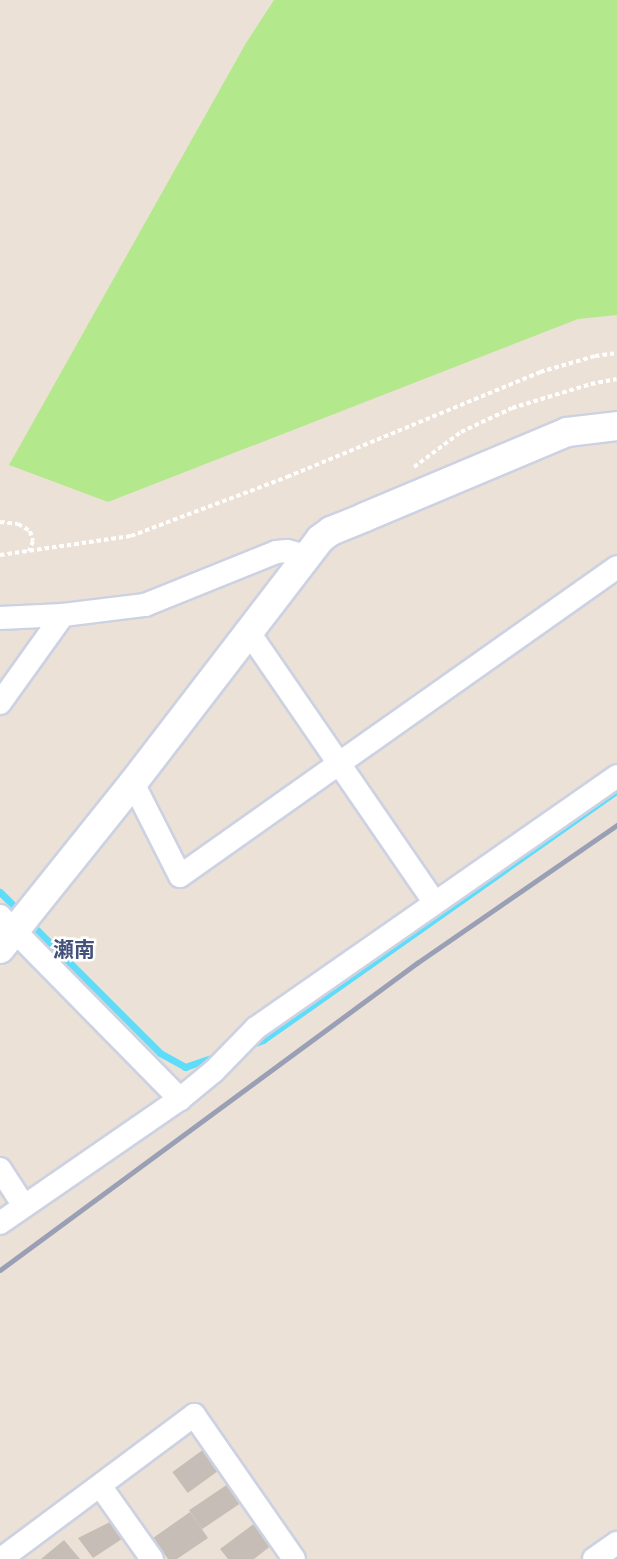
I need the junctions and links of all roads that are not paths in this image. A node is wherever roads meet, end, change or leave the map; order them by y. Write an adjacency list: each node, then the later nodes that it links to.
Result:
1 (617, 426): 2 (street)
2 (306, 556): 4 (street); 6 (street)
3 (617, 567): 8 (street)
4 (63, 615): 5 (street); 7 (street)
5 (0, 618)
6 (250, 634): 8 (street); 10 (street)
7 (0, 703)
8 (341, 764): 10 (street); 11 (street)
9 (617, 776): 11 (street)
10 (133, 783): 12 (street)
11 (435, 903): 13 (street)
12 (5, 932): 13 (street)
13 (180, 1099): 15 (street)
14 (0, 1169): 15 (street)
15 (24, 1206): 16 (street)
16 (0, 1223)
17 (101, 1487): 19 (street); 20 (street); 21 (street)
18 (617, 1544): 22 (street)
19 (2, 1559)
20 (152, 1559)
21 (294, 1559)
22 (594, 1559)

